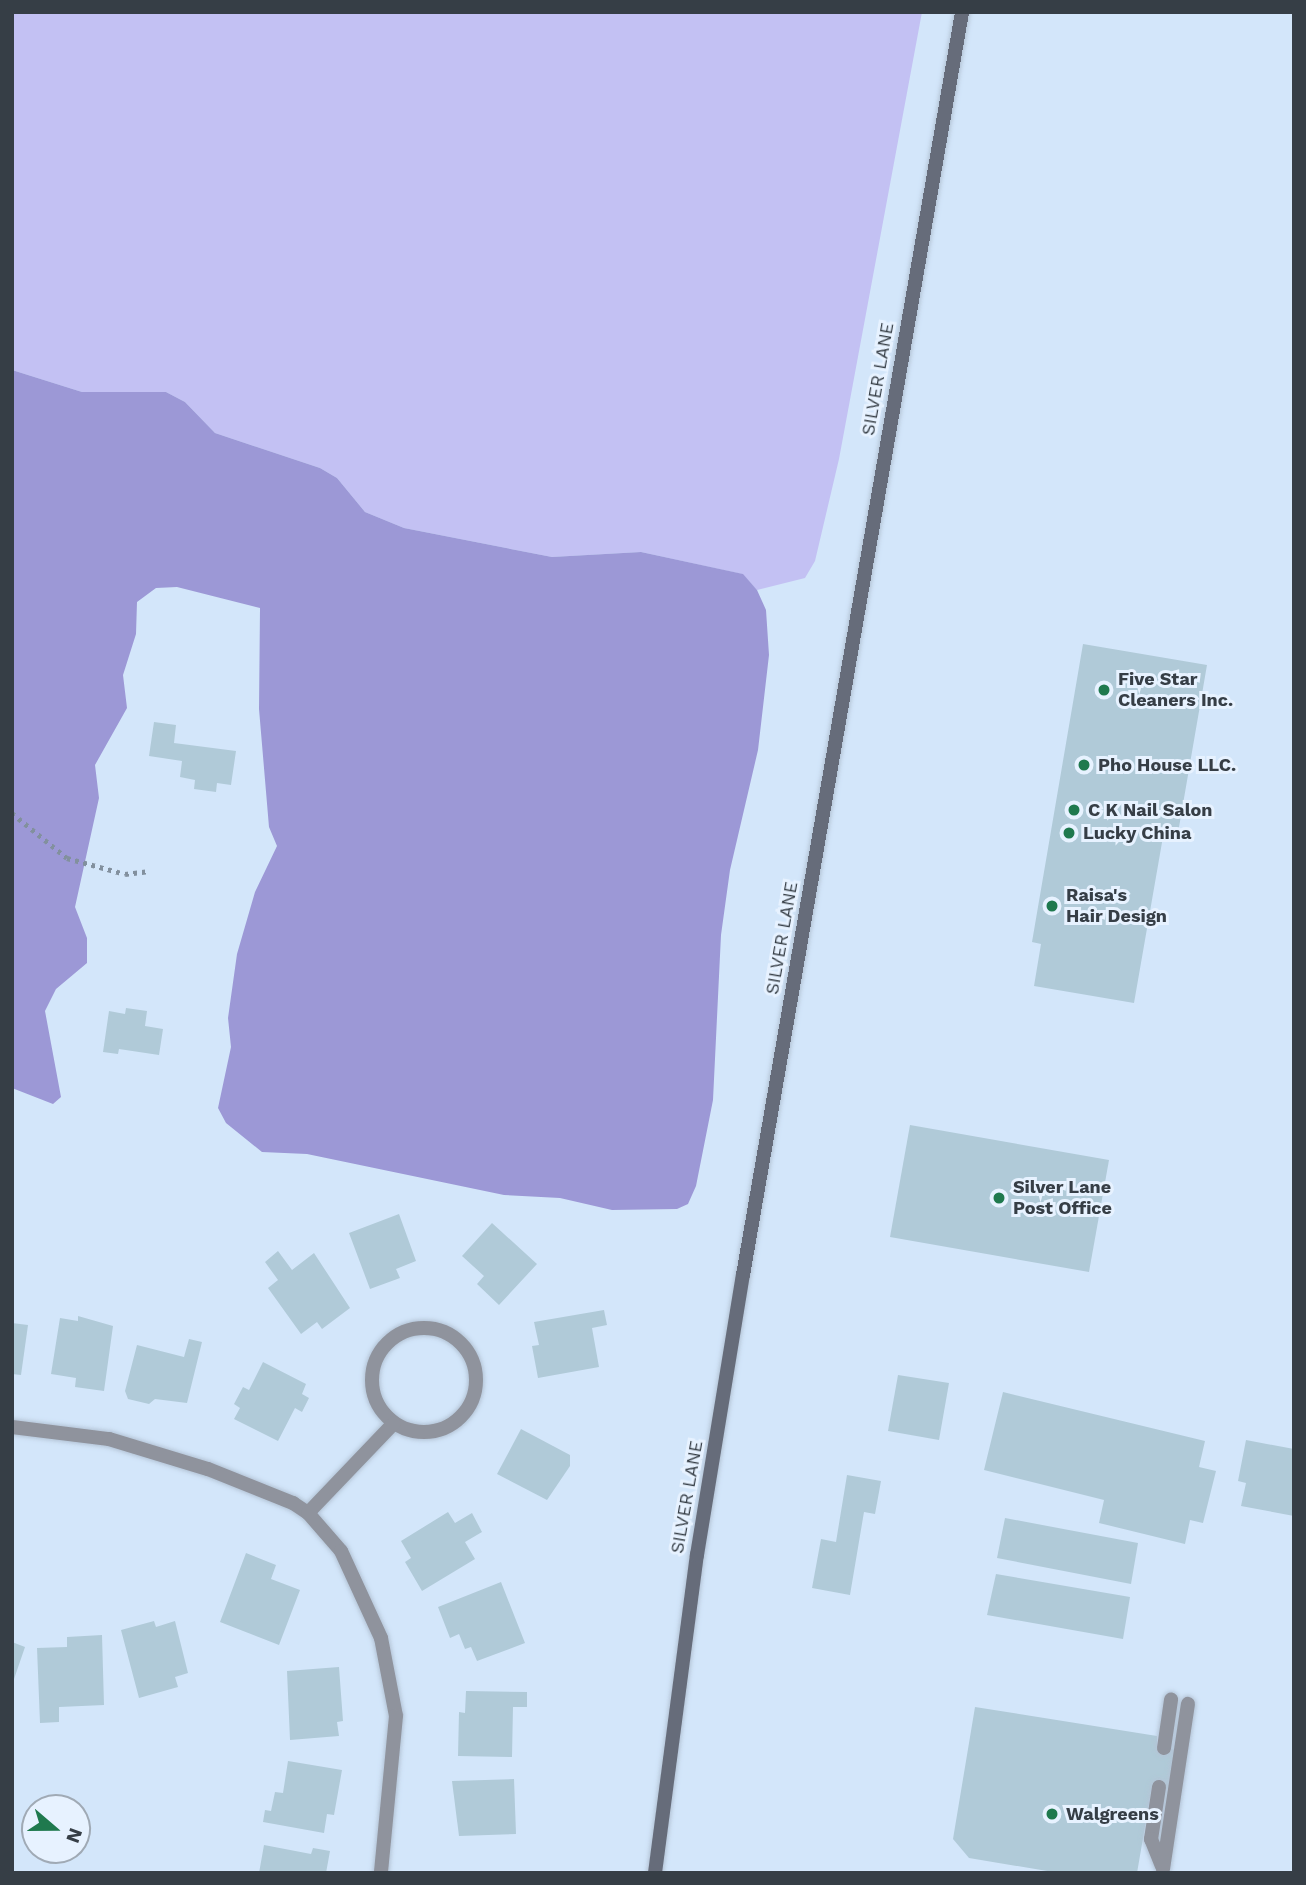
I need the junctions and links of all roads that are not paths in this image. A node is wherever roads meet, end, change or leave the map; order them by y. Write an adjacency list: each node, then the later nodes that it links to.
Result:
1 (962, 12): 11 (main road, SILVER LANE)
2 (394, 1423): 2 (street); 4 (street)
3 (12, 1427): 4 (street)
4 (308, 1513): 10 (street)
5 (1171, 1700): 7 (street)
6 (1188, 1704): 9 (street)
7 (1164, 1748)
8 (1159, 1787): 9 (street)
9 (1165, 1871)
10 (381, 1873)
11 (655, 1873)

